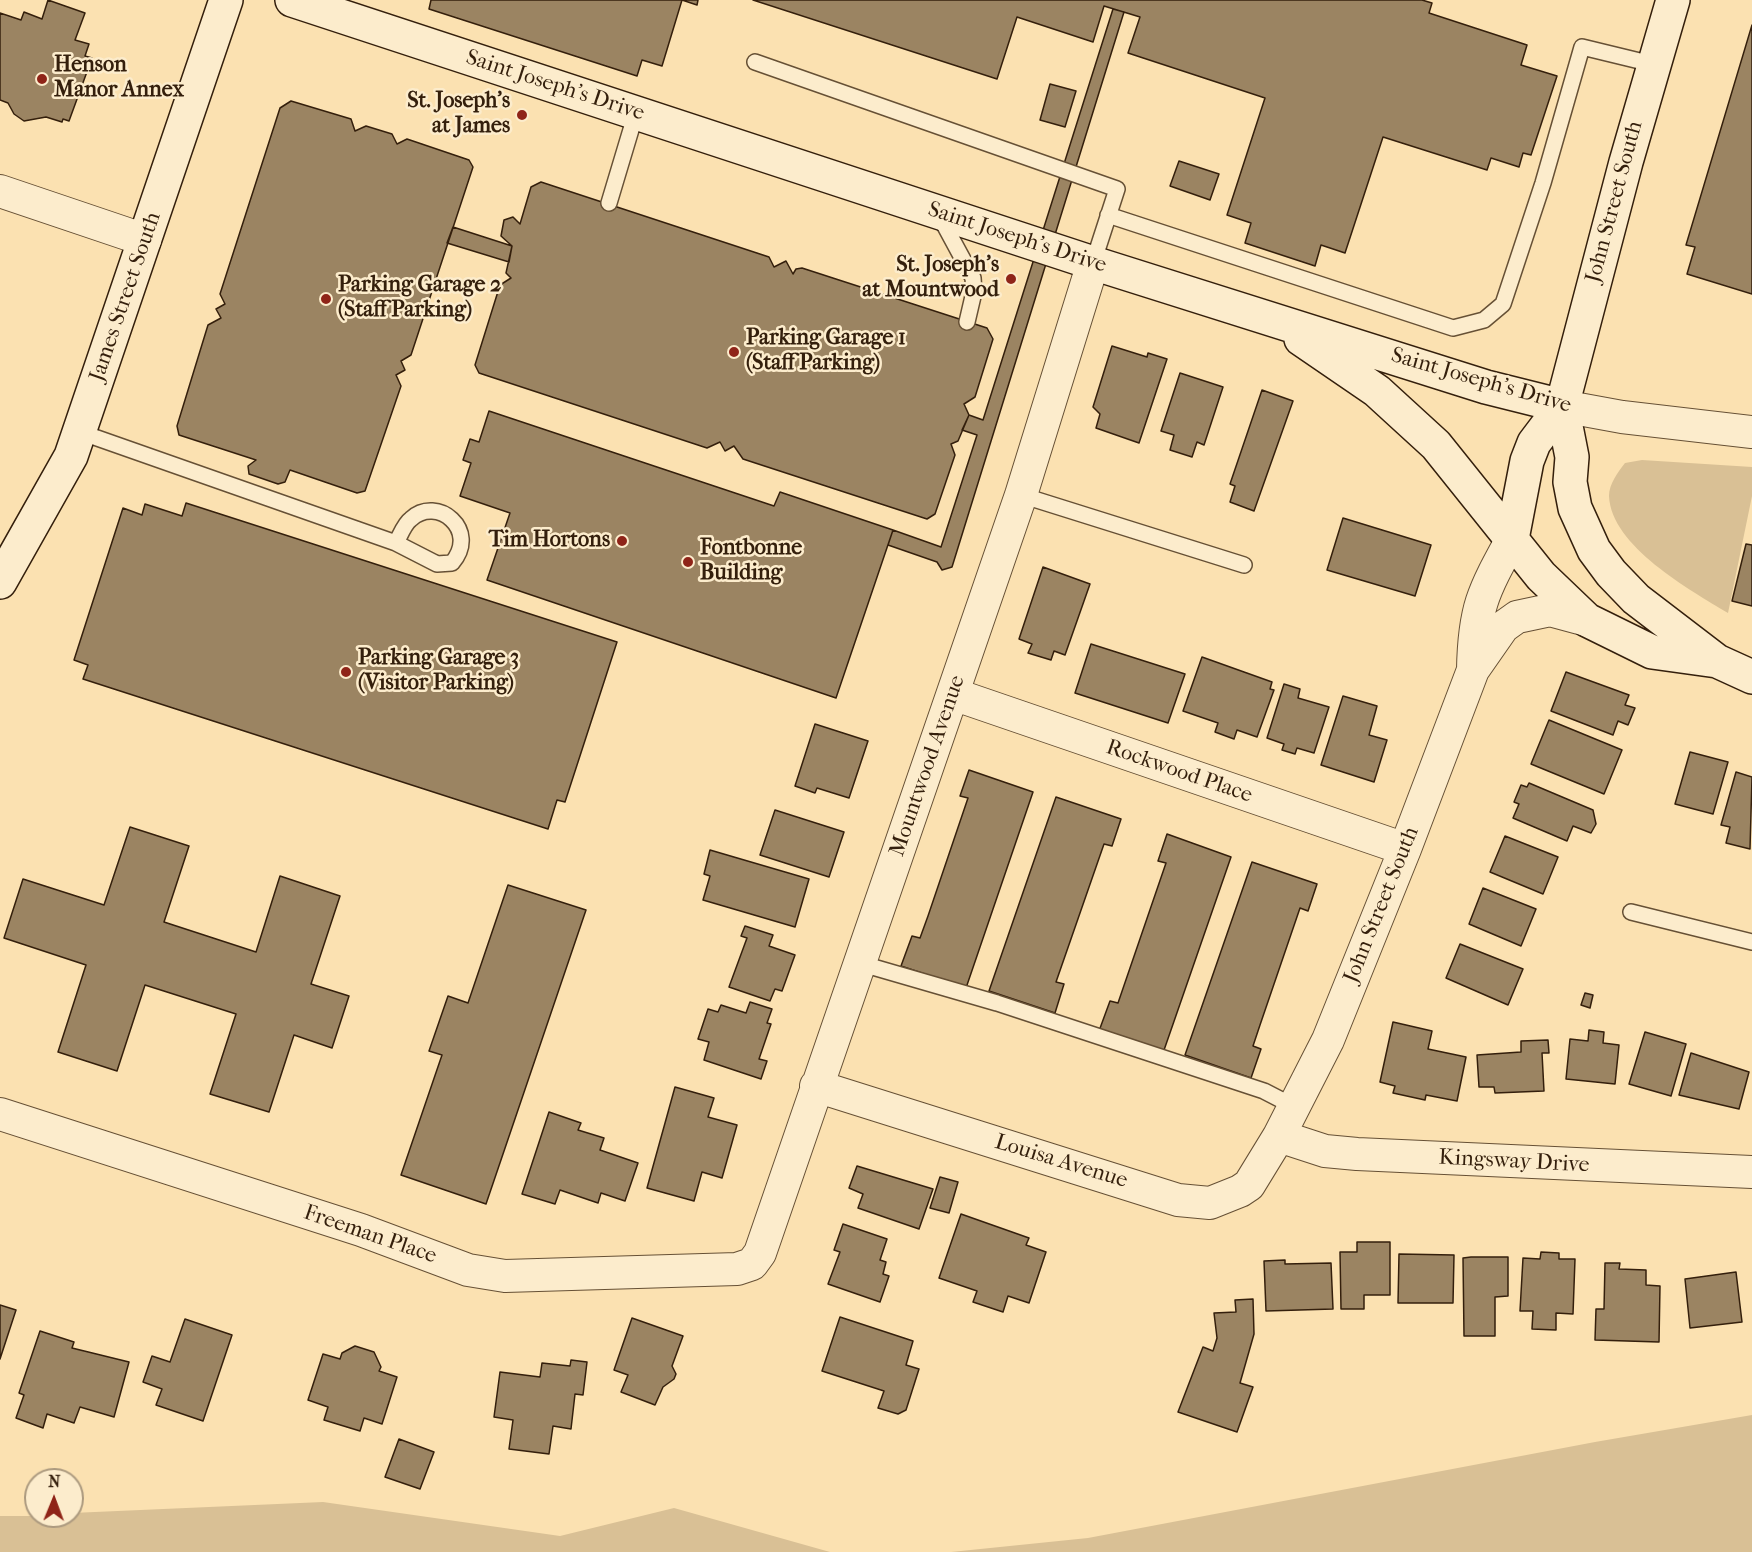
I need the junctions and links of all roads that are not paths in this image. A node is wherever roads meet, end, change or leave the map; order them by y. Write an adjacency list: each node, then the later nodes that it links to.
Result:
1 (226, 0): 11 (main road, James Street South)
2 (292, 0): 6 (main road, Saint Joseph's Drive)
3 (1673, 0): 5 (main road, John Street South)
4 (755, 62): 10 (lane)
5 (1652, 64): 10 (lane); 15 (main road, John Street South)
6 (636, 113): 8 (lane); 9 (main road, Saint Joseph's Drive)
7 (0, 191): 11 (street)
8 (609, 204)
9 (937, 212): 12 (main road, Saint Joseph's Drive); 14 (lane)
10 (1108, 215): 12 (lane)
11 (146, 240): 16 (main road, James Street South)
12 (1093, 263): 13 (main road, Saint Joseph's Drive); 18 (street, Mountwood Avenue)
13 (1272, 319): 15 (main road, Saint Joseph's Drive); 19 (main road)
14 (966, 322)
15 (1562, 406): 17 (street, Saint Joseph's Drive); 19 (main road, John Street South); 24 (main road, John Street South)
16 (80, 432): 20 (lane); 22 (main road, James Street South)
17 (1752, 432)
18 (1021, 495): 21 (lane); 27 (street, Mountwood Avenue)
19 (1512, 539): 23 (main road); 25 (street, John Street South)
20 (396, 543): 20 (lane)
21 (1244, 565)
22 (0, 582)
23 (1587, 620): 24 (main road); 25 (street, John Street South)
24 (1717, 661): 26 (main road)
25 (1473, 670): 28 (street, John Street South)
26 (1752, 677)
27 (953, 694): 28 (street, Rockwood Place); 31 (street, Mountwood Avenue)
28 (1405, 849): 33 (street, John Street South)
29 (1630, 912): 30 (lane)
30 (1752, 942)
31 (859, 963): 32 (street, Mountwood Avenue); 33 (lane)
32 (816, 1086): 35 (street, Louisa Avenue); 37 (street, Mountwood Avenue)
33 (1295, 1107): 35 (street, John Street South)
34 (0, 1114): 37 (street, Freeman Place)
35 (1279, 1136): 36 (street, Kingsway Drive)
36 (1752, 1172)
37 (752, 1264)

